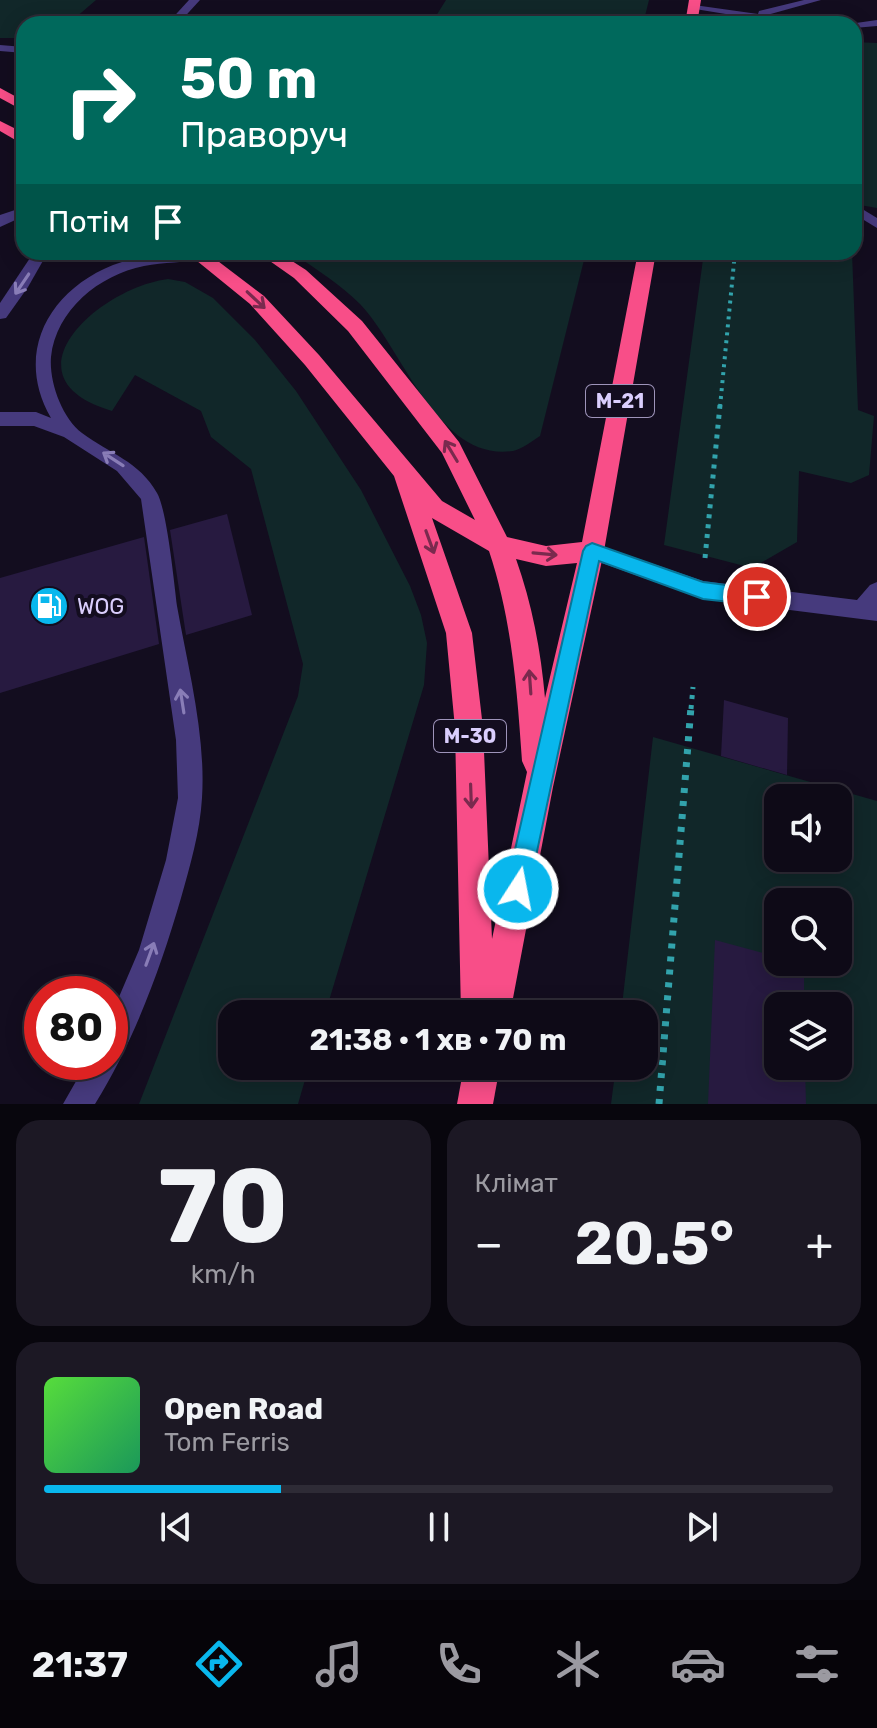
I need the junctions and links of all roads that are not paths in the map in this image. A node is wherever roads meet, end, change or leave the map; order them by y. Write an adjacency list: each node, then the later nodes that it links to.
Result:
1 (195, 0): 4 (lane)
2 (816, 0): 5 (lane)
3 (694, 4): 5 (lane)
4 (180, 16)
5 (751, 16)
6 (36, 260): 11 (lane, one-way to 11)
7 (149, 260): 13 (lane)
8 (206, 260): 14 (highway, one-way to 14)
9 (278, 260): 15 (highway, М-30, one-way to 9)
10 (646, 260): 16 (highway, М-21)
11 (0, 314)
12 (0, 419): 13 (lane)
13 (68, 432): 22 (lane, one-way to 13)
14 (403, 468): 15 (highway); 20 (highway, М-30, one-way to 20)
15 (499, 545): 16 (highway, one-way to 16); 19 (highway, М-30, one-way to 15)
16 (592, 551): 18 (lane); 19 (highway)
17 (877, 591): 18 (lane)
18 (873, 612)
19 (537, 792): 21 (highway, М-30)
20 (478, 1000)
21 (496, 1000)
22 (128, 1009)
23 (93, 1080): 24 (lane)
24 (78, 1104)

